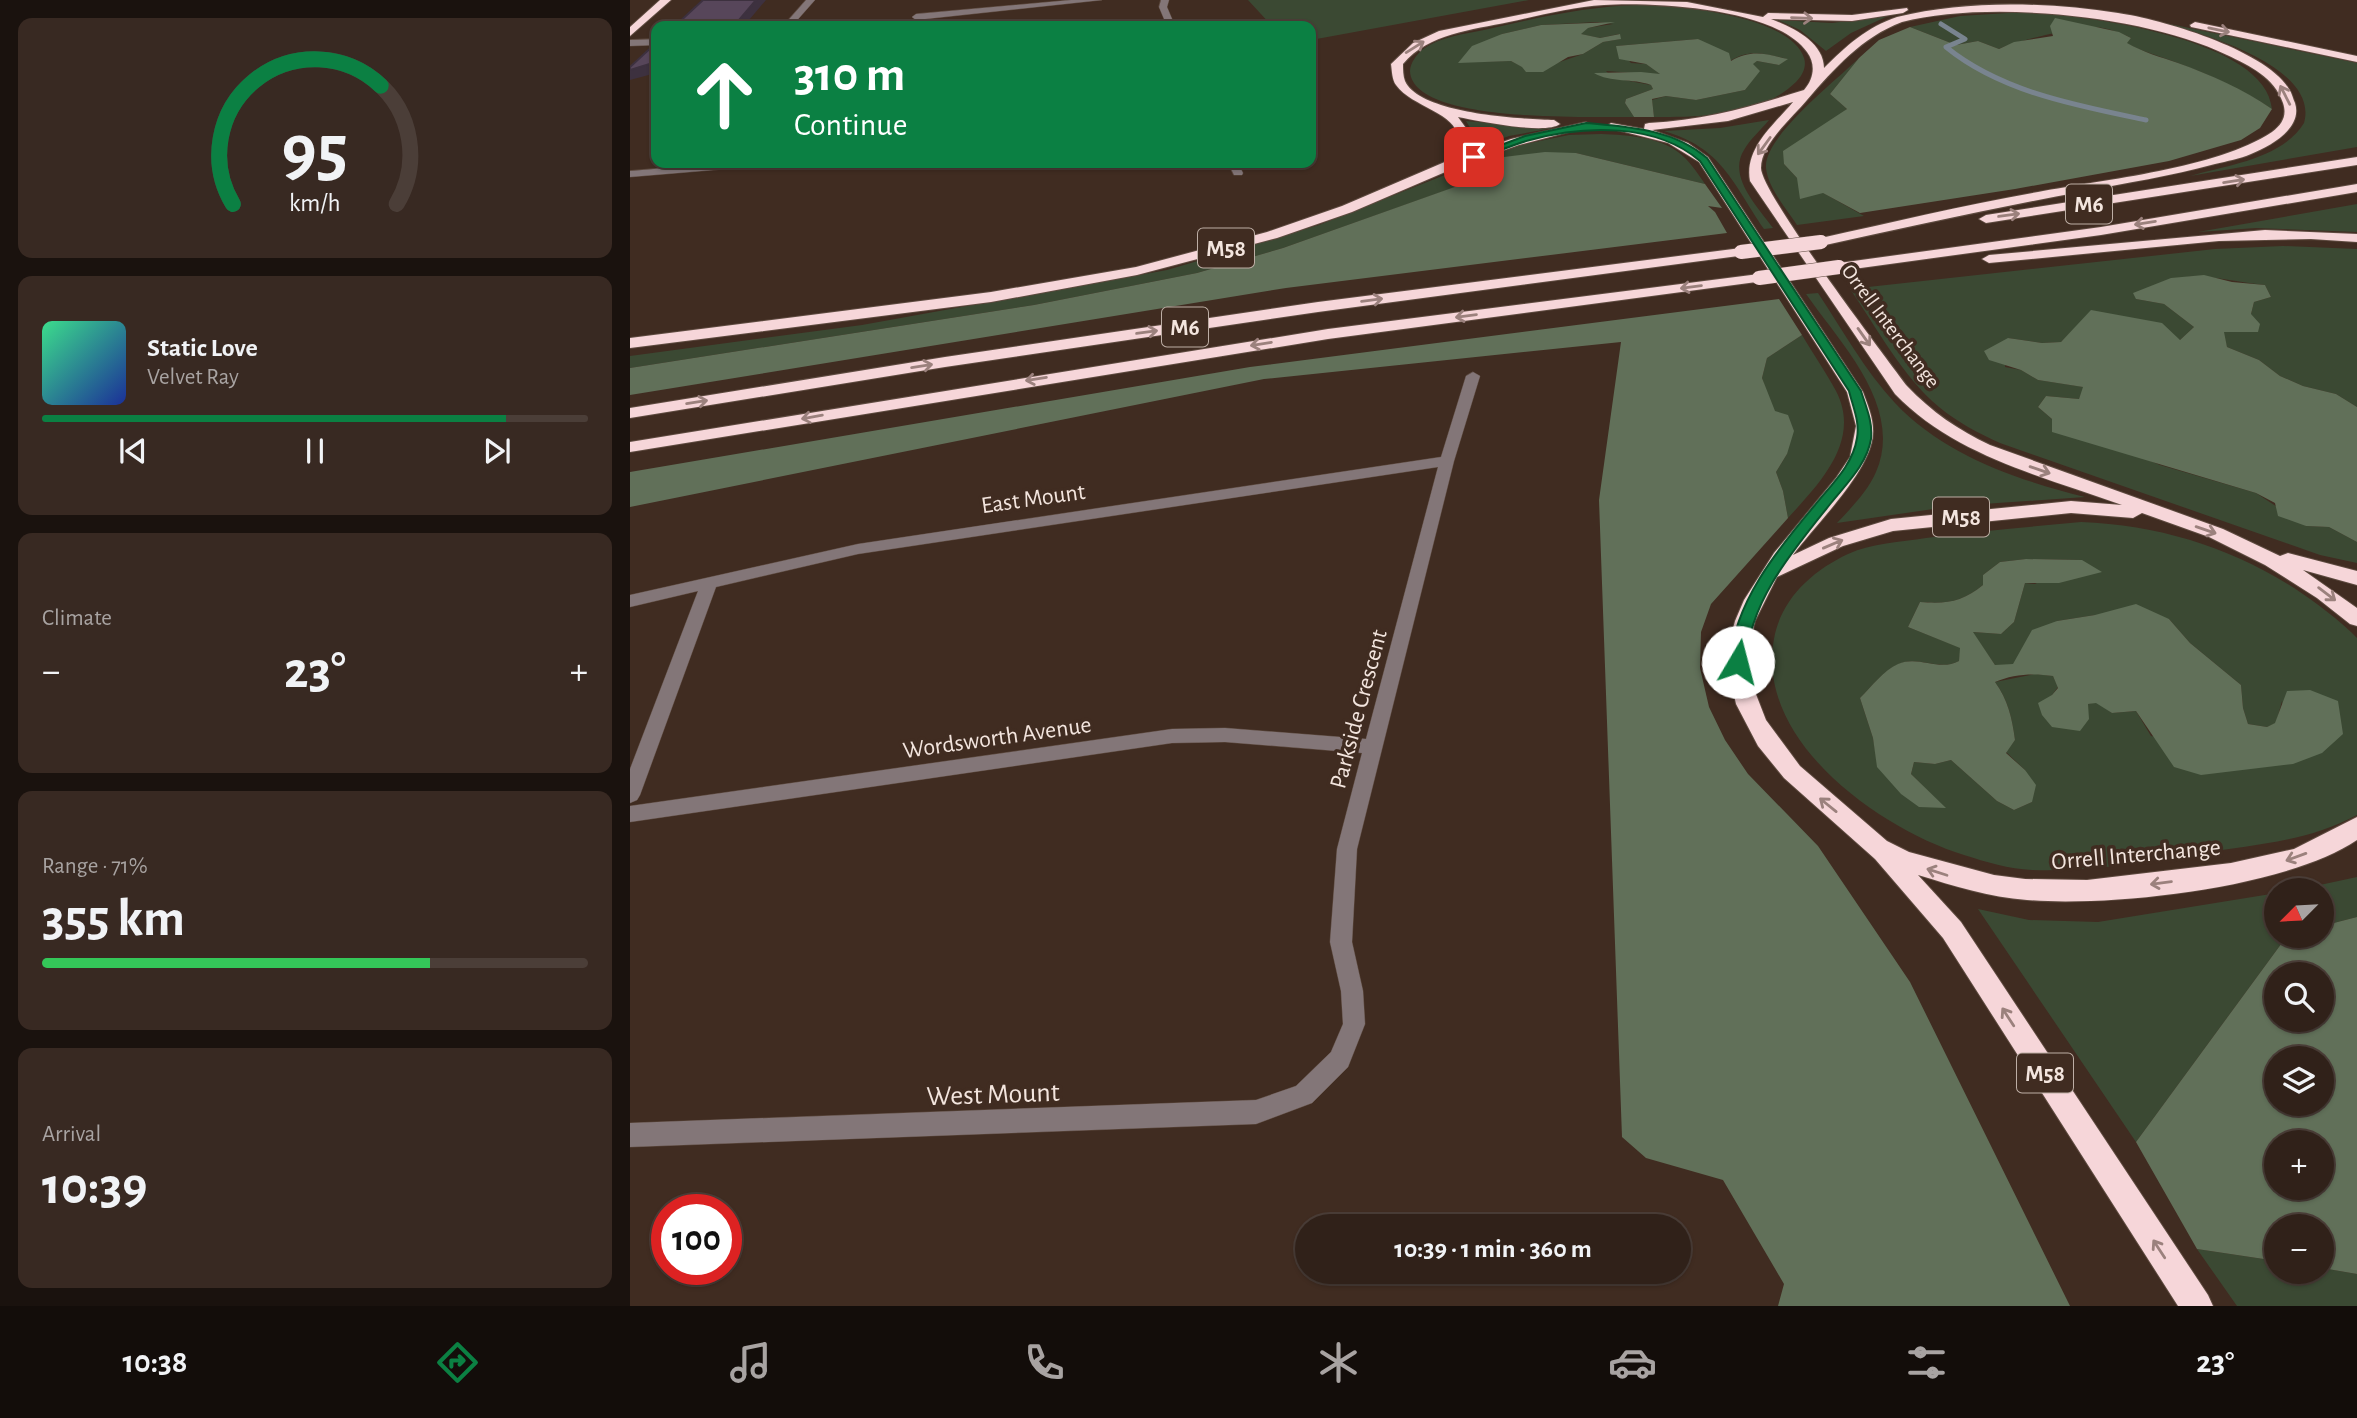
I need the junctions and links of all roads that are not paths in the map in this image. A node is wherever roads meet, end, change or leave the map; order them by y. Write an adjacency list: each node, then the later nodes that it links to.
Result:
1 (666, 0): 13 (highway)
2 (811, 0): 10 (street)
3 (1098, 0): 8 (street)
4 (1165, 0): 12 (street)
5 (1968, 0): 7 (highway, one-way to 5)
6 (2031, 0): 16 (highway, one-way to 16)
7 (1734, 11): 17 (highway, Orrell Interchange / M58); 18 (highway, Orrell Interchange / M58, one-way to 7)
8 (964, 12): 9 (street); 11 (street)
9 (916, 17)
10 (792, 21)
11 (965, 21)
12 (1169, 21)
13 (630, 33)
14 (651, 42): 15 (street)
15 (630, 43)
16 (2357, 59)
17 (1810, 89): 20 (highway, Orrell Interchange / M58); 27 (highway, M6, one-way to 17); 34 (highway, Orrell Interchange / M58, one-way to 34)
18 (1439, 109): 19 (highway, Orrell Interchange / M58); 22 (highway, M58)
19 (1586, 126): 20 (highway, Orrell Interchange / M58); 22 (highway, M58)
20 (1611, 127): 36 (highway, Orrell Interchange / M58)
21 (2357, 161): 27 (highway, M6, one-way to 21)
22 (1452, 164): 29 (highway, M58)
23 (701, 168): 24 (street)
24 (630, 174)
25 (2357, 188): 28 (highway, M6, one-way to 28)
26 (2357, 237): 28 (highway, M6)
27 (1821, 242): 31 (highway, M6, one-way to 27, bridge)
28 (1839, 267): 32 (highway, M6, one-way to 32, bridge)
29 (630, 343)
30 (1473, 376): 33 (street, Parkside Crescent)
31 (630, 413)
32 (630, 447)
33 (1447, 461): 38 (street, East Mount); 41 (street, Parkside Crescent)
34 (2159, 514): 35 (highway, Orrell Interchange / M58, one-way to 35); 36 (highway, Orrell Interchange / M58, one-way to 34)
35 (2252, 549): 37 (highway); 40 (highway, Orrell Interchange / M58, one-way to 40)
36 (1772, 572): 45 (highway, Orrell Interchange / M58, one-way to 36)
37 (2357, 578)
38 (709, 583): 39 (street, East Mount); 42 (street)
39 (630, 601)
40 (2357, 619)
41 (1371, 747): 43 (street, Wordsworth Avenue); 46 (street, Parkside Crescent)
42 (630, 795)
43 (630, 814)
44 (2357, 827): 45 (highway, Orrell Interchange / M58, one-way to 45)
45 (1880, 850): 48 (highway, M58, one-way to 45)
46 (1340, 1059): 47 (street, West Mount)
47 (630, 1135)
48 (2197, 1306)

